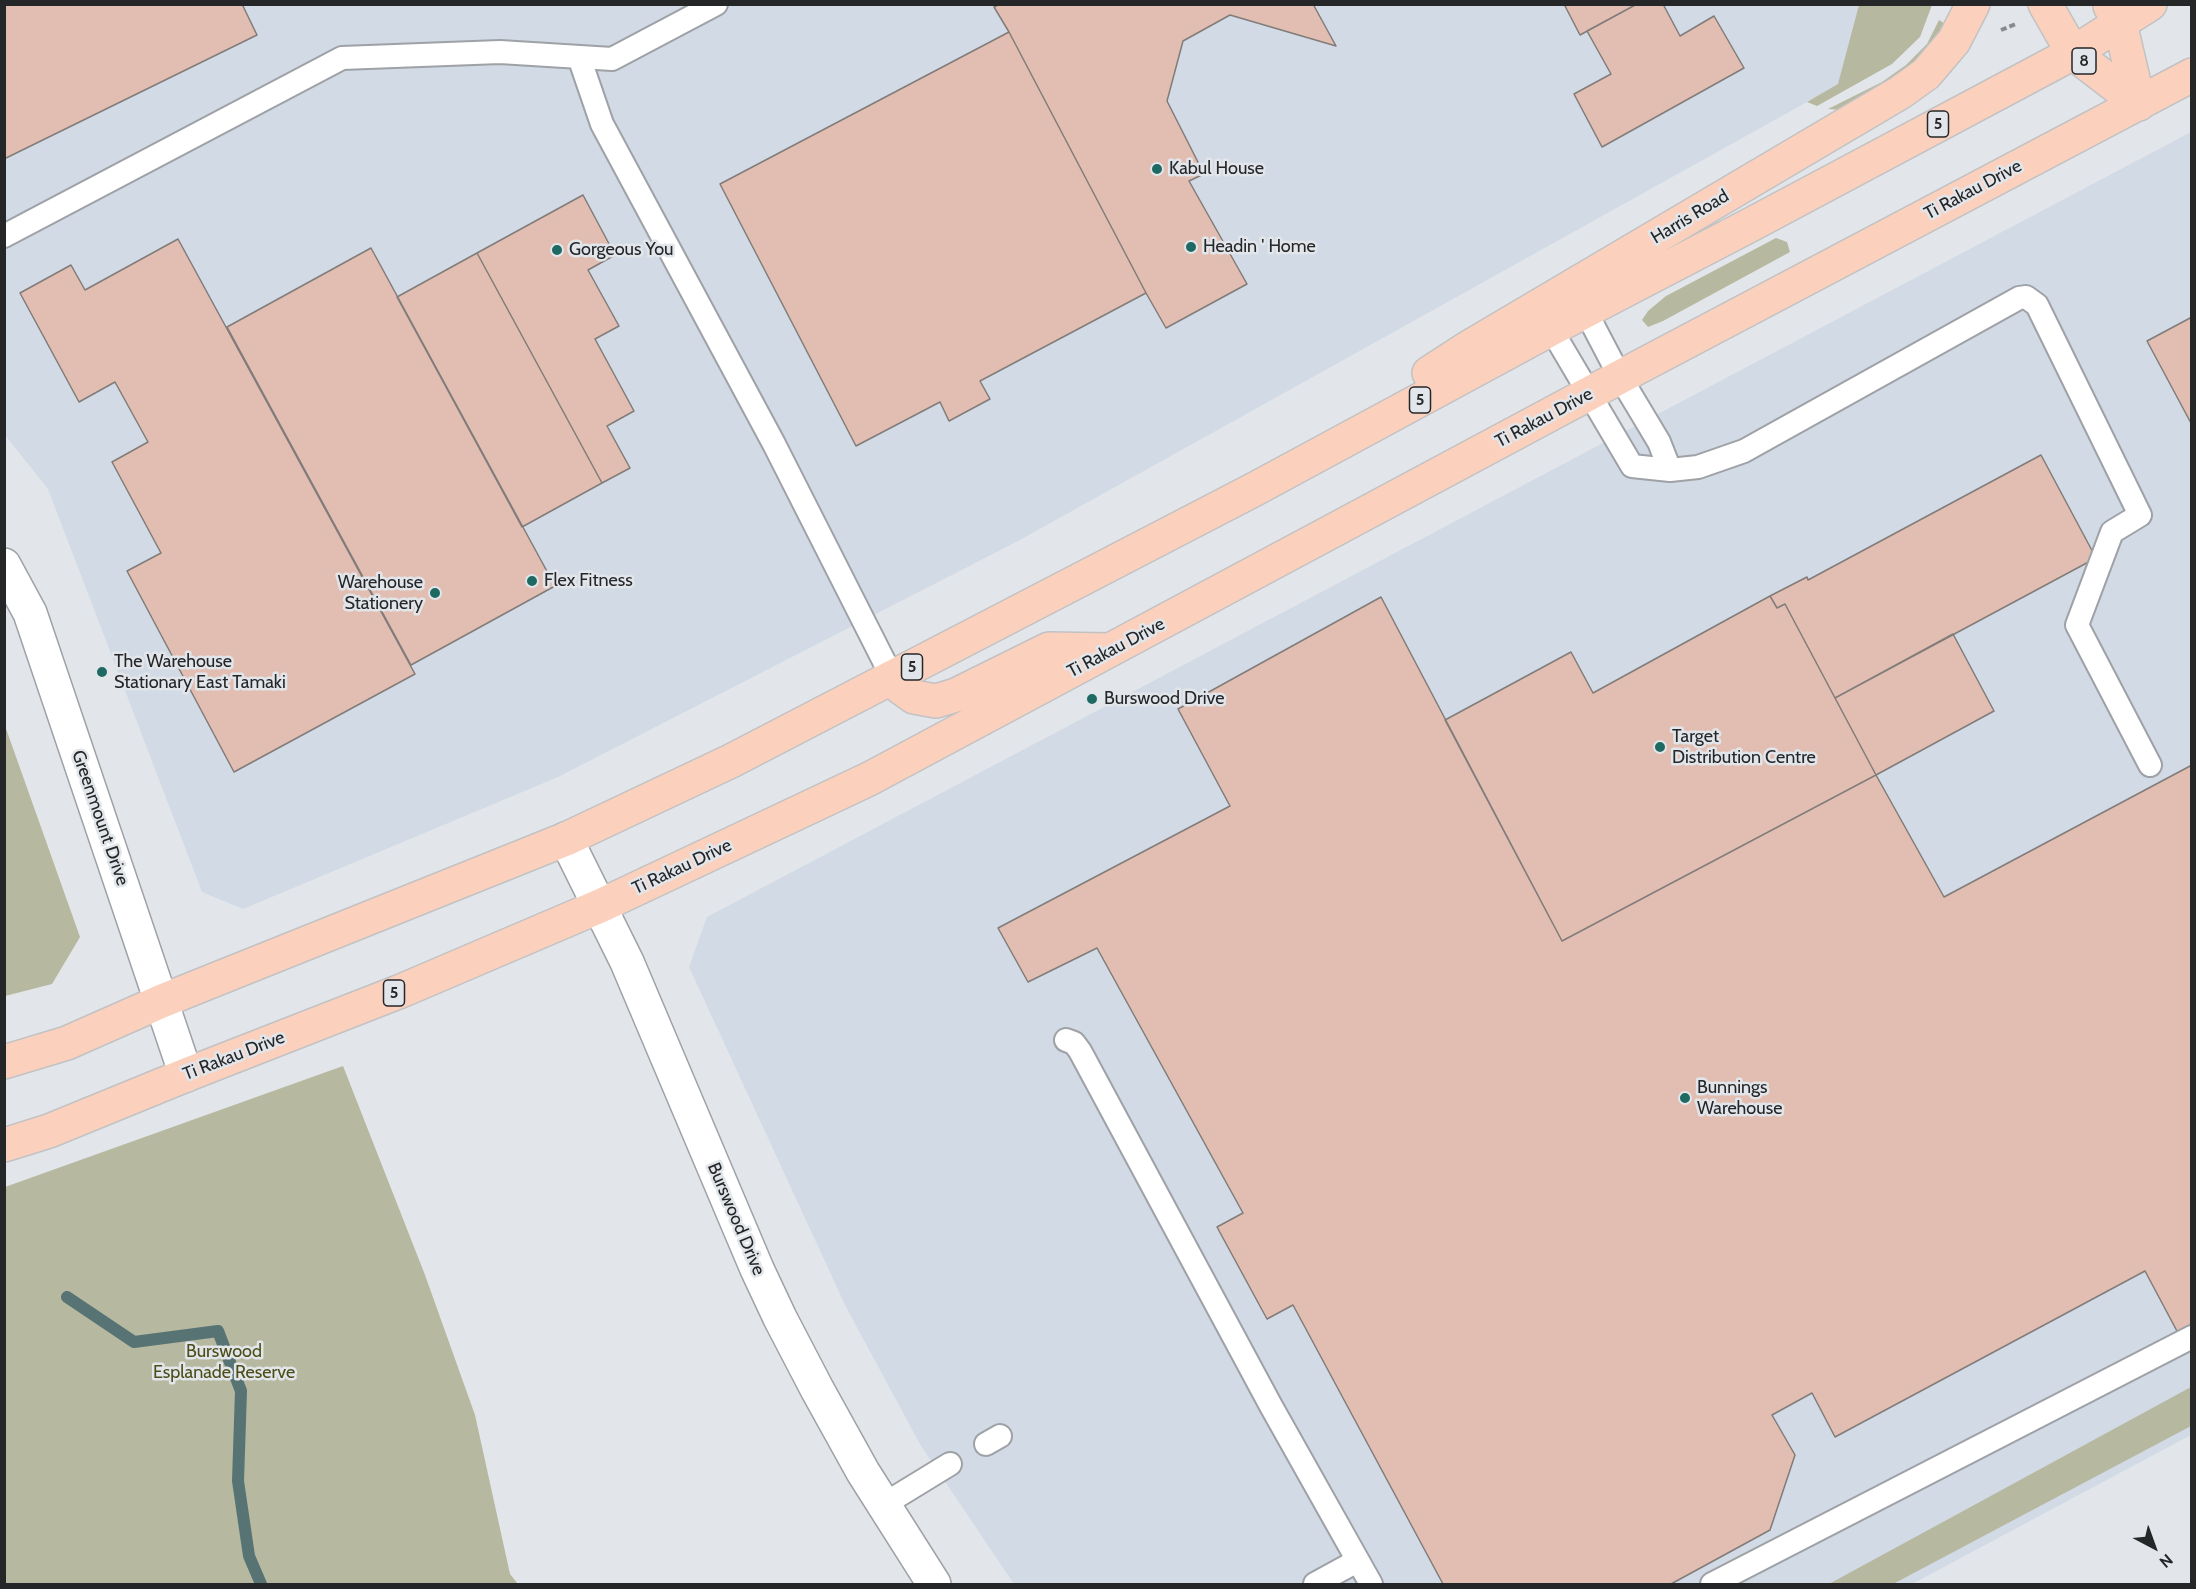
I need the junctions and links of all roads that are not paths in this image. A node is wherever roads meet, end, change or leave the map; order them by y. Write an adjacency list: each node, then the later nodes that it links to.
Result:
1 (716, 4): 7 (lane)
2 (1973, 4): 15 (main road, Harris Road)
3 (2045, 4): 6 (main road, 8)
4 (2151, 4): 5 (main road)
5 (2115, 14): 6 (main road, 5); 9 (main road)
6 (2073, 53): 9 (main road, 8); 11 (main road, 5)
7 (579, 57): 10 (lane); 19 (lane)
8 (2192, 75): 9 (main road, Ti Rakau Drive)
9 (2139, 104): 13 (main road, Ti Rakau Drive / 5)
10 (4, 236)
11 (1586, 312): 12 (main road, 5); 13 (lane)
12 (1551, 329): 14 (lane); 15 (main road, 5)
13 (1620, 377): 14 (main road, Ti Rakau Drive / 5); 16 (lane)
14 (1590, 394): 16 (lane); 18 (main road, Ti Rakau Drive / 5)
15 (1393, 415): 19 (main road, 5)
16 (1670, 470): 20 (lane)
17 (4, 565): 23 (street, Greenmount Drive)
18 (1112, 650): 19 (main road); 22 (main road, Ti Rakau Drive / 5)
19 (892, 676): 21 (main road, 5)
20 (2150, 765)
21 (566, 839): 22 (street, Burswood Drive); 23 (main road, 5)
22 (600, 906): 26 (main road, Ti Rakau Drive / 5); 30 (street, Burswood Drive)
23 (162, 1001): 25 (main road, 5); 26 (street, Greenmount Drive)
24 (1066, 1040): 31 (lane)
25 (4, 1062)
26 (186, 1075): 27 (main road, Ti Rakau Drive / 5)
27 (4, 1145)
28 (2192, 1337): 35 (lane)
29 (950, 1464): 30 (lane)
30 (883, 1505): 32 (street, Burswood Drive)
31 (1357, 1561): 33 (lane); 34 (lane)
32 (934, 1584)
33 (1315, 1584)
34 (1371, 1584)
35 (1712, 1584)

